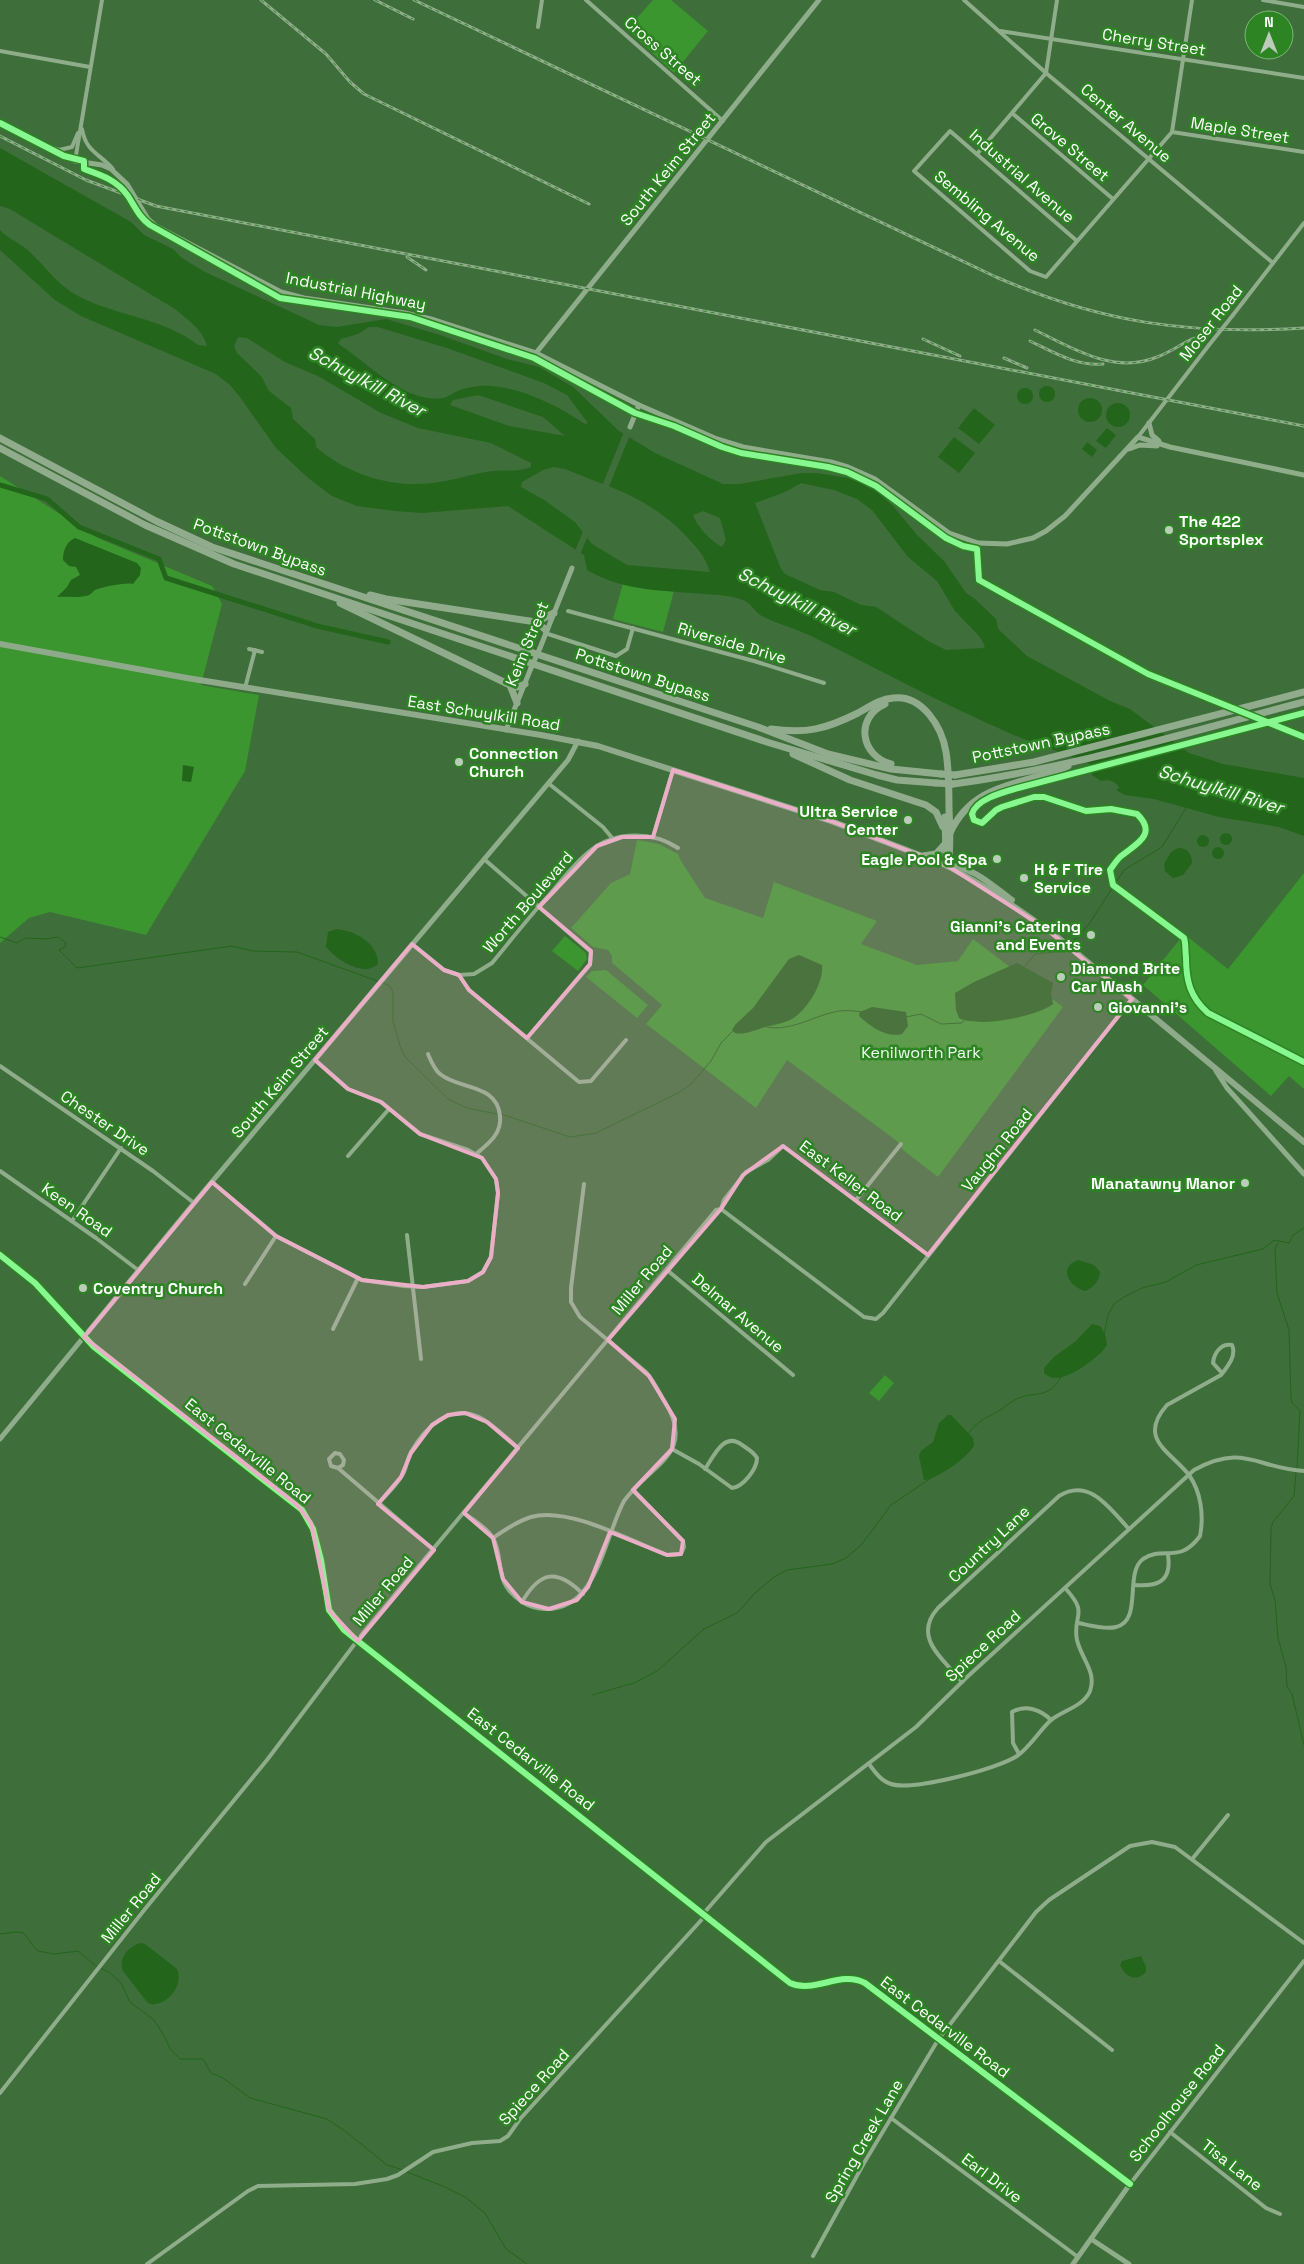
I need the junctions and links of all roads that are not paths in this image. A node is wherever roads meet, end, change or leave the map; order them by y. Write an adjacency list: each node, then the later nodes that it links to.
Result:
1 (102, 0): 15 (street)
2 (542, 0): 10 (street)
3 (586, 0): 19 (street, Cross Street)
4 (818, 0): 19 (street, South Keim Street)
5 (964, 0): 11 (street, Center Avenue)
6 (1057, 0): 12 (street)
7 (1192, 0): 14 (street)
8 (1262, 0): 9 (street)
9 (1304, 7)
10 (538, 27)
11 (1000, 31): 12 (street, Cherry Street); 16 (street, Center Avenue)
12 (1051, 38): 14 (street, Cherry Street); 16 (street)
13 (0, 51): 15 (street)
14 (1182, 60): 17 (street, Cherry Street); 22 (street)
15 (90, 66): 21 (street)
16 (1046, 73): 18 (street); 26 (street, Center Avenue)
17 (1304, 78)
18 (1012, 113): 25 (street); 30 (street, Grove Street)
19 (723, 121): 34 (street, South Keim Street)
20 (0, 122): 23 (street, Industrial Highway)
21 (81, 127): 23 (street); 27 (street); 29 (street)
22 (1172, 132): 24 (street, Maple Street); 26 (street)
23 (44, 145): 27 (street, Industrial Highway)
24 (1304, 152)
25 (978, 154): 28 (street, Industrial Avenue); 32 (street, Industrial Avenue)
26 (1150, 158): 30 (street); 33 (street, Center Avenue)
27 (75, 160): 29 (street, Industrial Highway)
28 (914, 170): 32 (street, Sembling Avenue)
29 (124, 179): 34 (street, Industrial Highway)
30 (1113, 199): 32 (street)
31 (1304, 223): 33 (street, Moser Road)
32 (1078, 241)
33 (1273, 263): 36 (street, Moser Road, bridge)
34 (536, 353): 35 (street, Industrial Highway)
35 (638, 406): 37 (street); 42 (street, Industrial Highway)
36 (1149, 423): 38 (street, Moser Road); 40 (street)
37 (630, 426)
38 (1138, 437): 40 (street); 42 (street, Industrial Highway)
39 (0, 438): 45 (highway, Pottstown Bypass)
40 (1170, 447): 42 (street); 43 (street)
41 (0, 448): 46 (highway, Pottstown Bypass)
42 (1127, 451)
43 (1304, 475)
44 (572, 568): 48 (street, Keim Street)
45 (281, 570): 49 (highway); 63 (highway, Pottstown Bypass)
46 (317, 592): 58 (highway); 66 (highway, Pottstown Bypass)
47 (568, 611): 50 (street, Riverside Drive)
48 (554, 613): 49 (highway); 51 (street, Keim Street)
49 (536, 622): 51 (highway)
50 (633, 628): 51 (street); 56 (street, Riverside Drive)
51 (546, 632): 57 (street, Keim Street, bridge)
52 (0, 644): 59 (main road, East Schuylkill Road)
53 (249, 649): 54 (street)
54 (255, 650): 55 (street); 59 (street)
55 (262, 652)
56 (824, 683)
57 (525, 684): 58 (highway); 61 (street, Keim Street)
58 (510, 685): 61 (highway)
59 (245, 688): 64 (main road, East Schuylkill Road)
60 (1304, 692): 69 (highway, Pottstown Bypass, bridge)
61 (517, 702): 64 (street, Keim Street)
62 (1304, 702): 68 (highway, Pottstown Bypass)
63 (758, 727): 69 (highway, Pottstown Bypass); 71 (highway)
64 (506, 730): 65 (main road, East Schuylkill Road)
65 (578, 741): 67 (main road, East Schuylkill Road); 70 (street, South Keim Street)
66 (770, 742): 68 (highway, Pottstown Bypass, bridge); 71 (highway)
67 (672, 770): 72 (street); 76 (main road, East Schuylkill Road)
68 (1048, 770): 71 (highway)
69 (941, 774): 71 (highway)
70 (548, 783): 73 (street); 77 (street, South Keim Street)
71 (947, 832): 74 (highway); 78 (highway)
72 (652, 837): 73 (street); 75 (street)
73 (613, 839): 79 (street, Worth Boulevard)
74 (944, 844): 76 (highway); 78 (highway)
75 (678, 848)
76 (923, 856): 78 (main road, East Schuylkill Road)
77 (484, 859): 79 (street); 80 (street, South Keim Street)
78 (948, 866): 82 (main road, East Schuylkill Road)
79 (539, 907): 81 (street, Worth Boulevard); 83 (street)
80 (412, 944): 81 (street); 86 (street, South Keim Street)
81 (459, 975): 83 (street)
82 (1132, 999): 88 (main road, East Schuylkill Road); 106 (street, Vaughn Road)
83 (527, 1038): 84 (street)
84 (626, 1040)
85 (428, 1054): 93 (street)
86 (315, 1060): 89 (street); 97 (street, South Keim Street)
87 (0, 1066): 92 (street, Chester Drive)
88 (1215, 1068): 90 (main road, East Schuylkill Road); 96 (street)
89 (389, 1109): 93 (street); 94 (street)
90 (1304, 1142)
91 (901, 1144): 99 (street)
92 (121, 1148): 100 (street, Chester Drive); 102 (street)
93 (476, 1154): 111 (street)
94 (348, 1156)
95 (0, 1171): 102 (street, Keen Road)
96 (1304, 1174)
97 (212, 1182): 100 (street, South Keim Street); 104 (street)
98 (584, 1184): 114 (street)
99 (856, 1200): 101 (street, East Keller Road); 106 (street, East Keller Road)
100 (194, 1203): 107 (street, South Keim Street)
101 (721, 1209): 106 (street, Vaughn Road); 108 (street, Miller Road)
102 (72, 1221): 107 (street, Keen Road)
103 (407, 1234): 111 (street)
104 (276, 1236): 109 (street); 110 (street)
105 (0, 1255): 113 (street, East Cedarville Road)
106 (928, 1255)
107 (138, 1270): 113 (street, South Keim Street)
108 (667, 1270): 114 (street, Miller Road); 117 (street, Delmar Avenue)
109 (358, 1278): 111 (street); 112 (street)
110 (245, 1284)
111 (413, 1287): 115 (street)
112 (333, 1329)
113 (84, 1337): 118 (street, South Keim Street); 138 (street, East Cedarville Road)
114 (608, 1340): 119 (street, Miller Road); 120 (street)
115 (421, 1359)
116 (1222, 1373): 116 (street); 124 (street)
117 (793, 1376)
118 (0, 1439)
119 (518, 1448): 126 (street); 127 (street, Miller Road)
120 (672, 1449): 122 (street); 125 (street)
121 (338, 1468): 121 (street); 126 (street)
122 (705, 1468): 122 (street)
123 (1304, 1472): 124 (street, Spiece Road)
124 (1188, 1475): 128 (street, Spiece Road); 132 (street)
125 (633, 1490): 129 (street); 129 (street)
126 (378, 1504): 131 (street)
127 (464, 1513): 130 (street); 131 (street, Miller Road)
128 (1129, 1529): 134 (street, Spiece Road); 139 (street, Country Lane)
129 (610, 1532): 130 (street); 135 (street)
130 (493, 1538): 136 (street)
131 (434, 1550): 138 (street, Miller Road)
132 (1168, 1554): 133 (street); 133 (street)
133 (1134, 1585): 137 (street)
134 (1065, 1588): 137 (street); 139 (street, Spiece Road)
135 (582, 1594): 136 (street); 136 (street)
136 (522, 1602)
137 (1078, 1623): 140 (street)
138 (358, 1641): 145 (street, East Cedarville Road); 151 (street, Miller Road)
139 (962, 1682): 142 (street, Spiece Road)
140 (1051, 1720): 141 (street); 141 (street)
141 (1019, 1754): 142 (street)
142 (869, 1764): 145 (street, Spiece Road)
143 (1228, 1815): 144 (street)
144 (1193, 1858): 146 (street, Spring Creek Lane); 147 (street, Spring Creek Lane)
145 (704, 1915): 149 (street, East Cedarville Road); 159 (street, Spiece Road)
146 (1304, 1944)
147 (999, 1961): 149 (street, Spring Creek Lane); 150 (street)
148 (1304, 1961): 153 (street, Schoolhouse Road)
149 (938, 2040): 152 (street, Spring Creek Lane); 154 (street, East Cedarville Road)
150 (1112, 2050)
151 (0, 2093)
152 (891, 2118): 157 (street, Spring Creek Lane); 158 (street, Earl Drive)
153 (1170, 2132): 154 (street, Schoolhouse Road); 155 (street, Tisa Lane)
154 (1130, 2184): 156 (street, Schoolhouse Road)
155 (1280, 2214)
156 (1091, 2239): 158 (street, Schoolhouse Road); 161 (street)
157 (813, 2256)
158 (1078, 2258): 160 (street, Schoolhouse Road)
159 (148, 2264)
160 (1073, 2264)
161 (1129, 2264)

